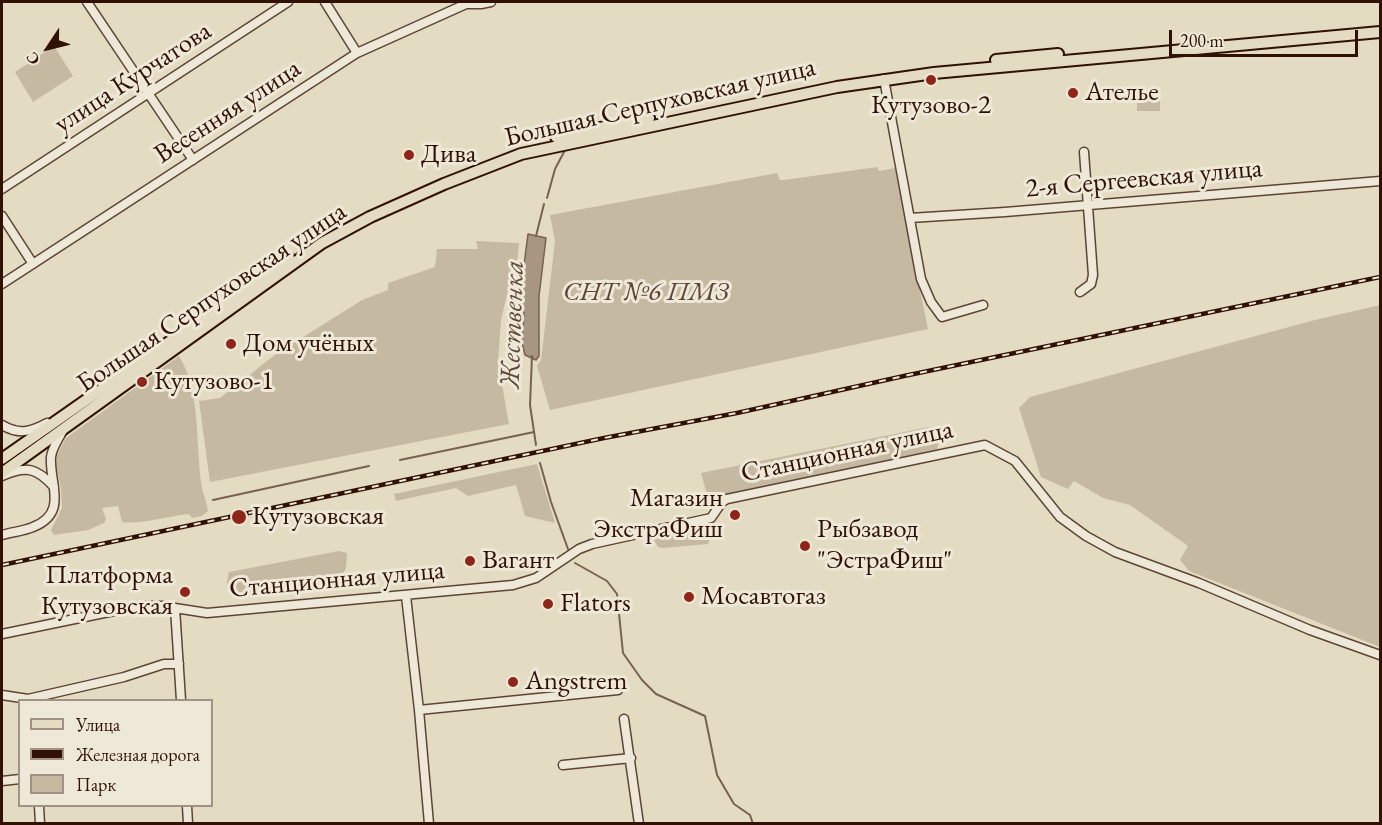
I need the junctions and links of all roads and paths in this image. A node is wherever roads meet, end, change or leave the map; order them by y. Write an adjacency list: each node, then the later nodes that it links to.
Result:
1 (87, 2): 10 (street)
2 (288, 2): 10 (street, улица Курчатова)
3 (324, 2): 8 (street)
4 (491, 2): 5 (street, Весенняя улица)
5 (465, 3): 8 (street, Весенняя улица)
6 (1380, 25): 22 (main road, Большая Серпуховская улица)
7 (1380, 32): 9 (main road, Большая Серпуховская улица)
8 (357, 53): 12 (street, Весенняя улица)
9 (884, 79): 17 (street); 22 (main road, Большая Серпуховская улица)
10 (147, 94): 12 (street); 14 (street, улица Курчатова)
11 (1084, 152): 15 (street)
12 (193, 160): 18 (street, Весенняя улица)
13 (1380, 181): 15 (street, 2-я Сергеевская улица)
14 (2, 189)
15 (1088, 205): 17 (street, 2-я Сергеевская улица); 20 (street)
16 (2, 216): 18 (street)
17 (910, 218): 21 (street)
18 (33, 264): 19 (street, Весенняя улица)
19 (2, 284)
20 (1080, 292)
21 (983, 305)
22 (64, 420): 23 (street); 24 (main road, Большая Серпуховская улица); 25 (main road, Большая Серпуховская улица); 26 (street)
23 (2, 425)
24 (2, 459)
25 (2, 475): 26 (street)
26 (54, 487): 27 (street)
27 (2, 535)
28 (406, 596): 29 (street, Станционная улица); 31 (street, Станционная улица); 38 (street)
29 (175, 608): 30 (street, Станционная улица); 32 (street)
30 (2, 634)
31 (1380, 655)
32 (178, 664): 36 (street); 37 (street)
33 (618, 690): 38 (street)
34 (2, 695): 35 (street)
35 (23, 699)
36 (32, 699)
37 (181, 699)
38 (419, 710): 48 (street)
39 (624, 719): 40 (street)
40 (631, 758): 41 (street); 49 (street)
41 (563, 765)
42 (18, 779): 43 (street)
43 (2, 781)
44 (39, 807): 46 (street)
45 (187, 807): 47 (street)
46 (40, 824)
47 (188, 824)
48 (429, 824)
49 (639, 824)

